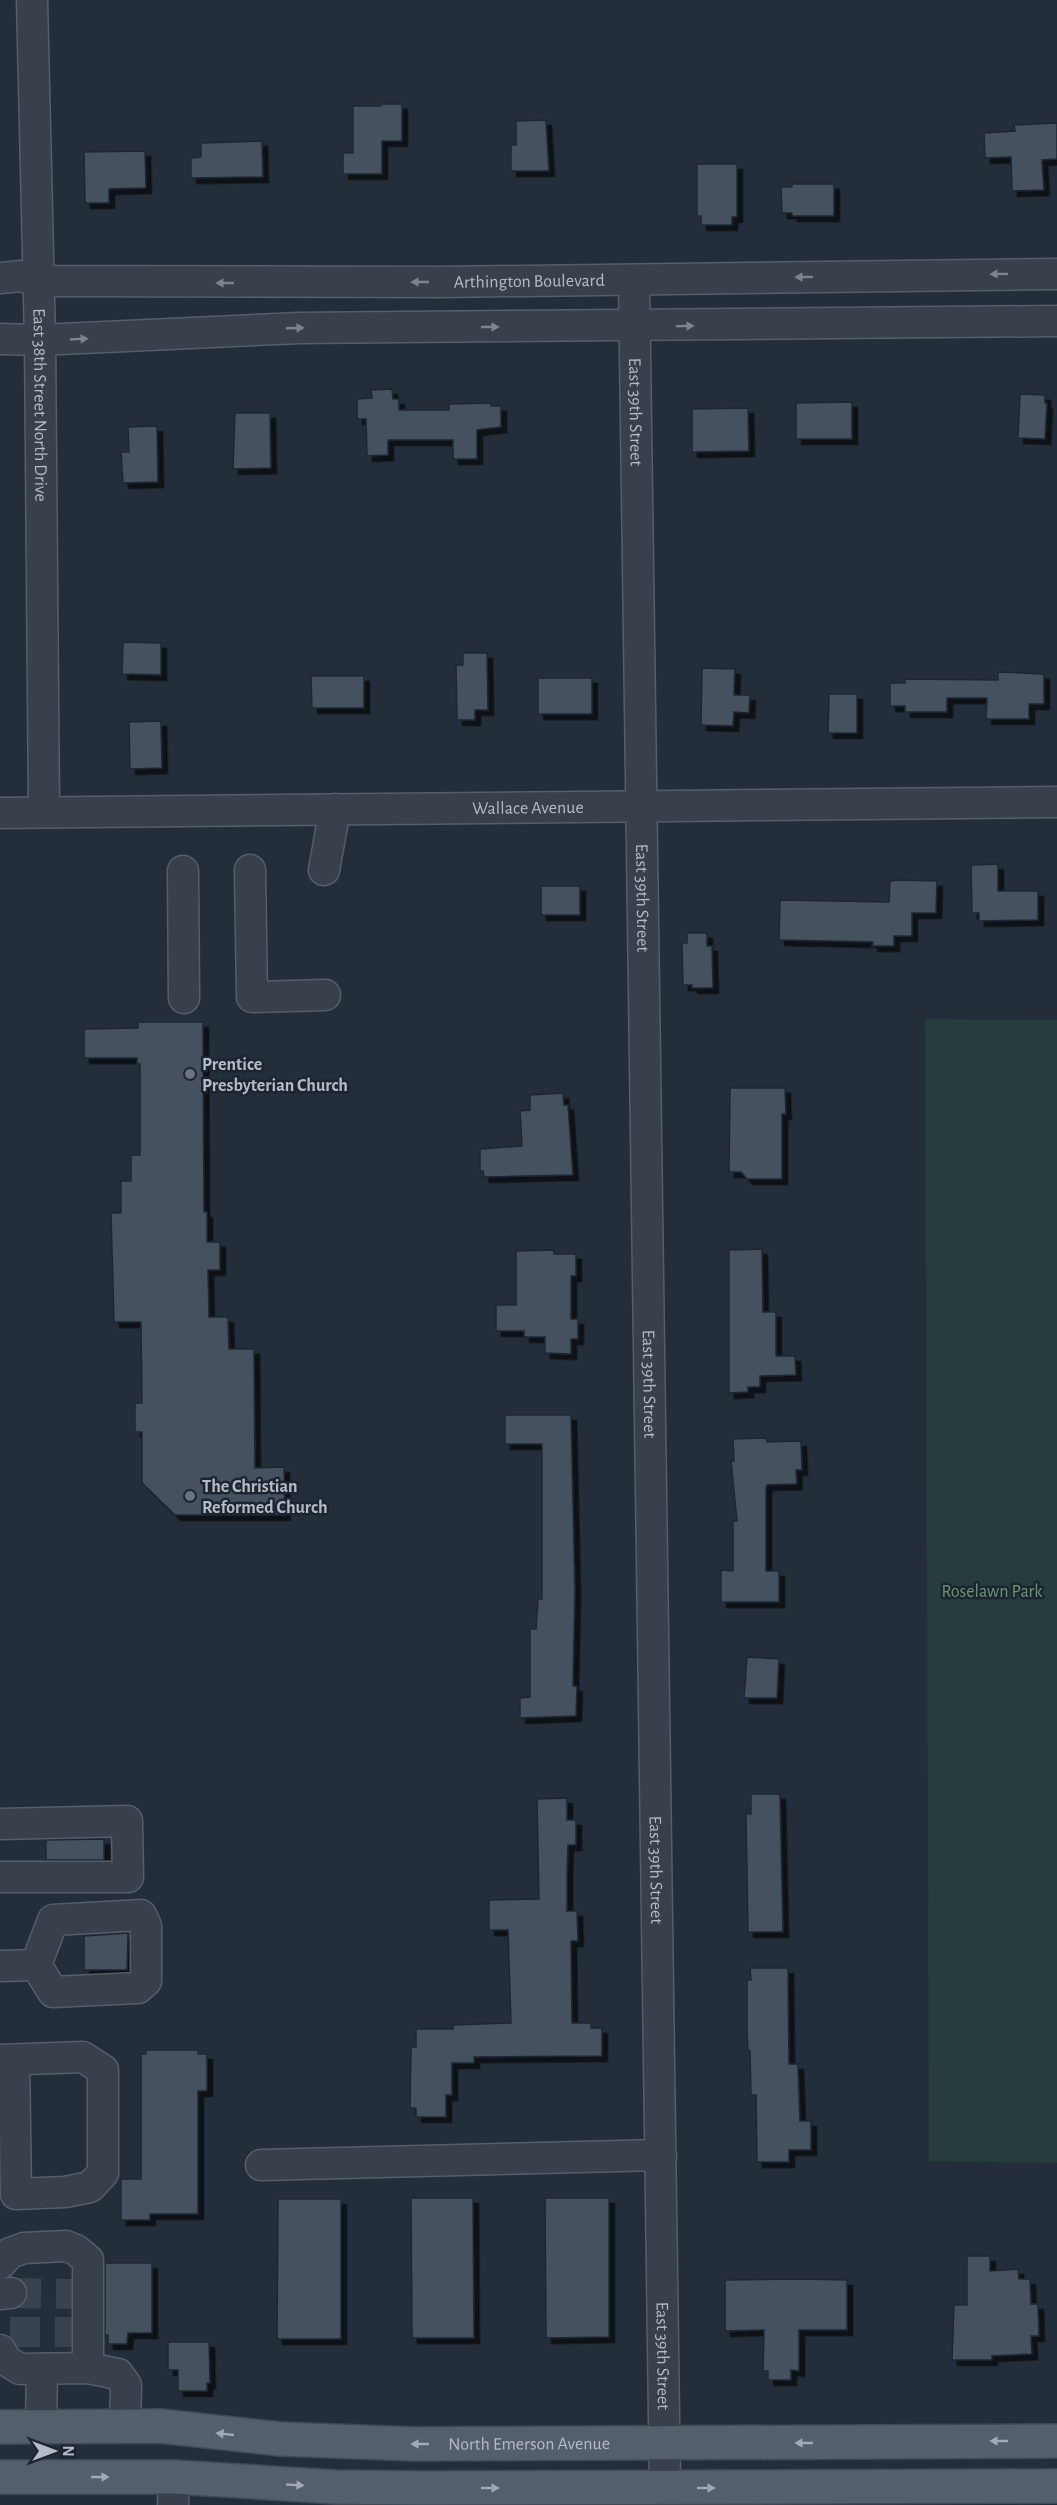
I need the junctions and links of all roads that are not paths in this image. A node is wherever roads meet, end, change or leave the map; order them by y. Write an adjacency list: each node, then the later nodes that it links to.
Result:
1 (32, 0): 5 (street, East 38th Street North Drive)
2 (1057, 274): 4 (street, Arthington Boulevard, one-way to 4)
3 (0, 278): 5 (street, Arthington Boulevard)
4 (634, 280): 5 (street, Arthington Boulevard, one-way to 5); 7 (street, East 39th Street)
5 (38, 281): 9 (street, East 38th Street North Drive)
6 (1057, 321): 7 (street, one-way to 6)
7 (635, 326): 9 (street, one-way to 7); 11 (street, East 39th Street)
8 (0, 339): 9 (street)
9 (40, 340): 13 (street, East 38th Street North Drive)
10 (1057, 802): 11 (street, Wallace Avenue)
11 (641, 807): 12 (street, Wallace Avenue); 25 (street, East 39th Street)
12 (335, 809): 13 (street, Wallace Avenue); 17 (street)
13 (44, 811): 14 (street, Wallace Avenue)
14 (0, 813)
15 (183, 870): 19 (street)
16 (250, 870): 18 (street)
17 (324, 870)
18 (325, 995)
19 (184, 998)
20 (0, 1824): 21 (street)
21 (0, 1877)
22 (36, 1965): 23 (street)
23 (0, 1966)
24 (7, 2060): 24 (street)
25 (661, 2155): 26 (street); 35 (street, East 39th Street)
26 (261, 2165)
27 (0, 2264): 29 (street)
28 (2, 2342): 30 (street)
29 (88, 2368): 30 (street); 31 (street)
30 (42, 2369): 33 (street)
31 (125, 2426): 33 (main road, North Emerson Avenue); 35 (main road, North Emerson Avenue, one-way to 31)
32 (0, 2427): 33 (main road, North Emerson Avenue)
33 (41, 2427)
34 (1057, 2441): 35 (main road, North Emerson Avenue, one-way to 35)
35 (665, 2443): 38 (street, East 39th Street)
36 (0, 2477): 39 (main road, one-way to 39)
37 (1057, 2486): 38 (main road, one-way to 37)
38 (665, 2488): 39 (main road, one-way to 38)
39 (174, 2491)

